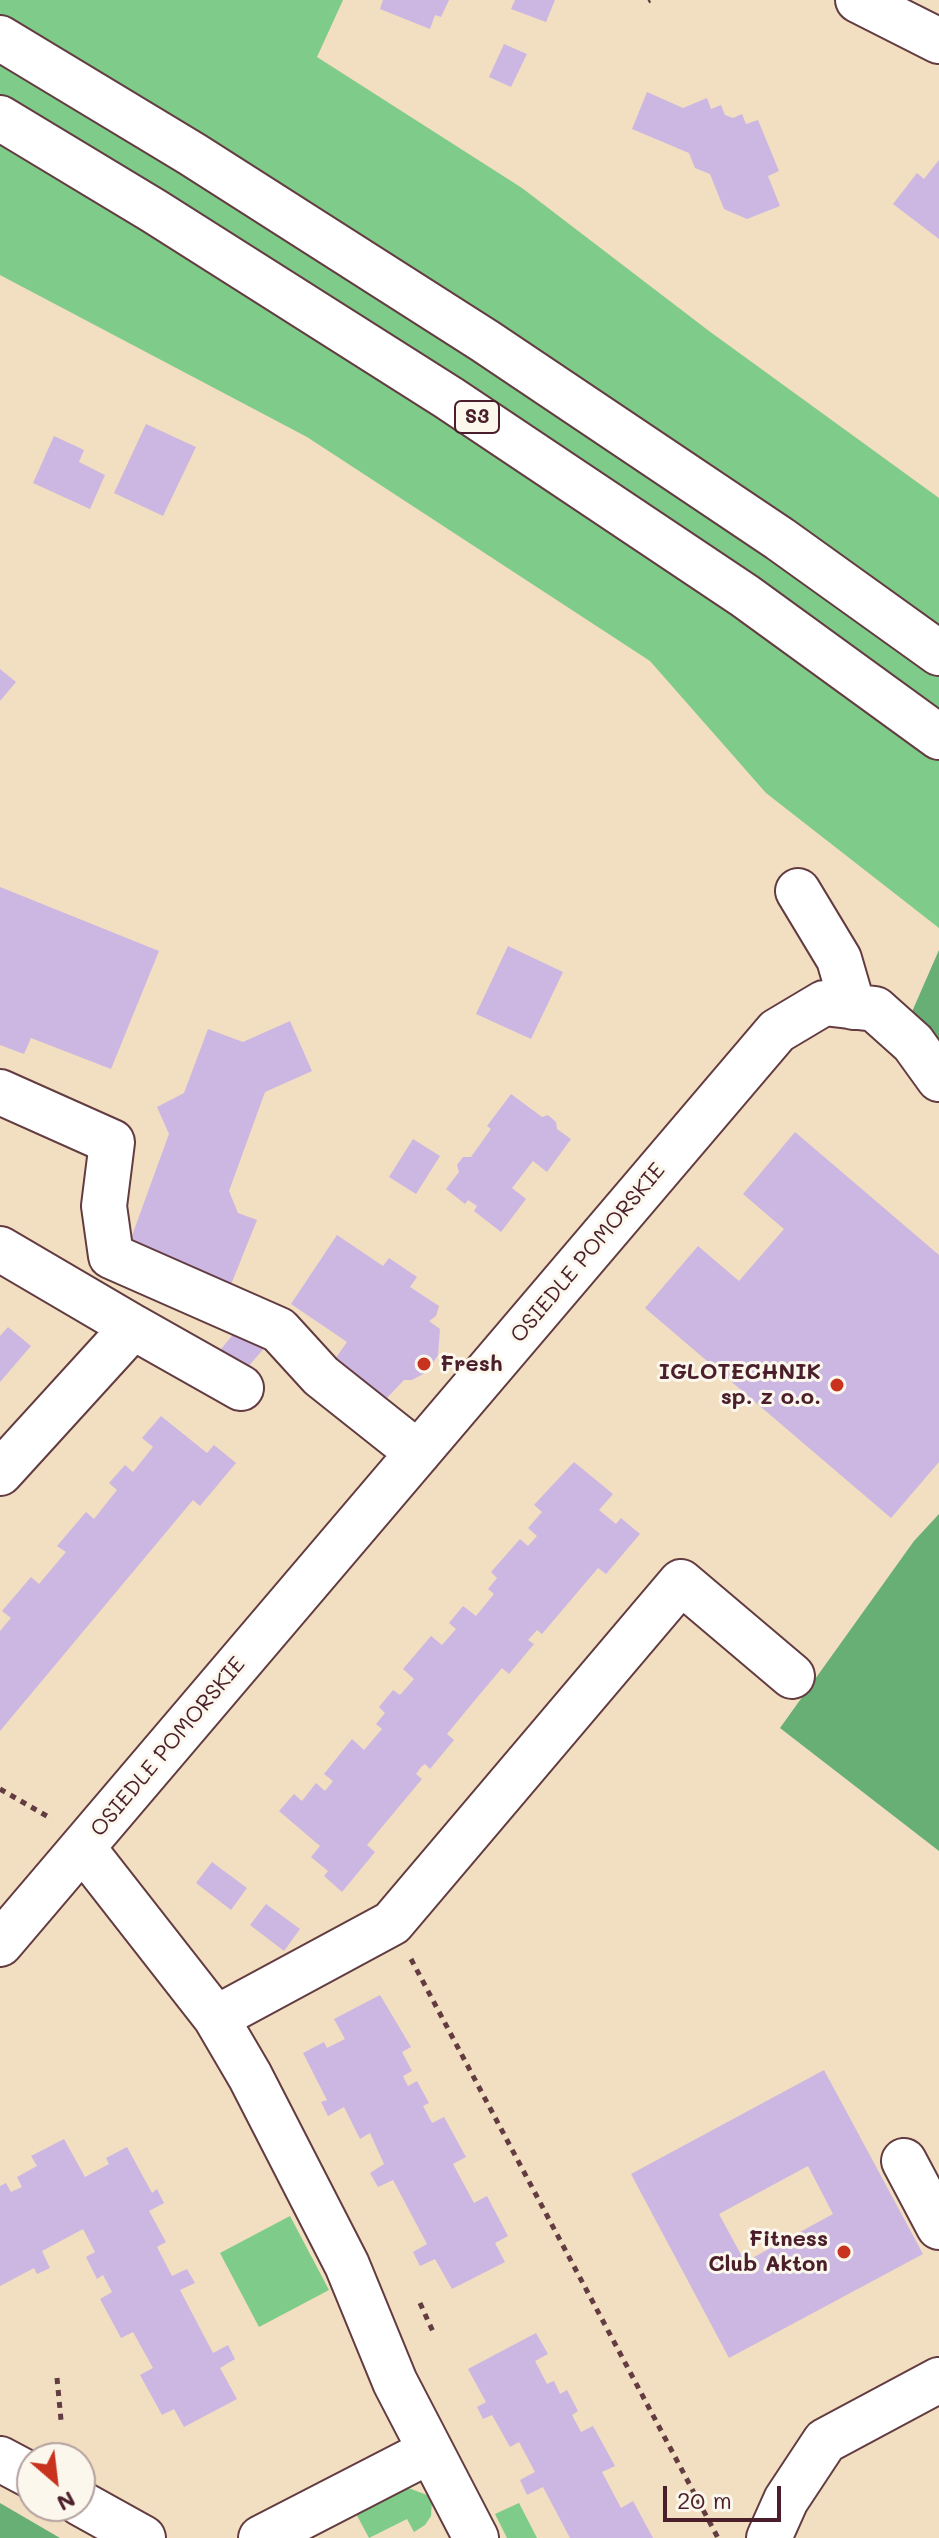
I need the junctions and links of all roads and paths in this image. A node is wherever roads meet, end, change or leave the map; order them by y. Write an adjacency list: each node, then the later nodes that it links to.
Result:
1 (858, 0): 3 (main road)
2 (0, 38): 5 (main road)
3 (939, 41)
4 (0, 118): 6 (main road, S3)
5 (939, 653)
6 (939, 737)
7 (798, 891): 8 (main road)
8 (853, 1007): 9 (main road, OSIEDLE POMORSKIE); 14 (main road, OSIEDLE POMORSKIE)
9 (939, 1079)
10 (0, 1092): 14 (main road)
11 (0, 1249): 12 (main road)
12 (133, 1327): 13 (main road); 15 (main road)
13 (241, 1388)
14 (418, 1453): 18 (main road, OSIEDLE POMORSKIE)
15 (0, 1473)
16 (792, 1676): 19 (main road)
17 (0, 1789): 18 (path)
18 (69, 1834): 20 (main road, OSIEDLE POMORSKIE); 21 (main road, OSIEDLE POMORSKIE)
19 (392, 1923): 21 (main road); 34 (path)
20 (0, 1944)
21 (216, 2018): 29 (main road, OSIEDLE POMORSKIE)
22 (904, 2161): 23 (main road)
23 (939, 2227)
24 (420, 2303): 25 (path)
25 (434, 2334)
26 (57, 2378): 28 (path)
27 (939, 2380): 35 (main road)
28 (61, 2420)
29 (430, 2451): 31 (main road, OSIEDLE POMORSKIE); 33 (main road)
30 (96, 2512): 32 (main road)
31 (461, 2533)
32 (143, 2538)
33 (261, 2538)
34 (718, 2538)
35 (769, 2538)

